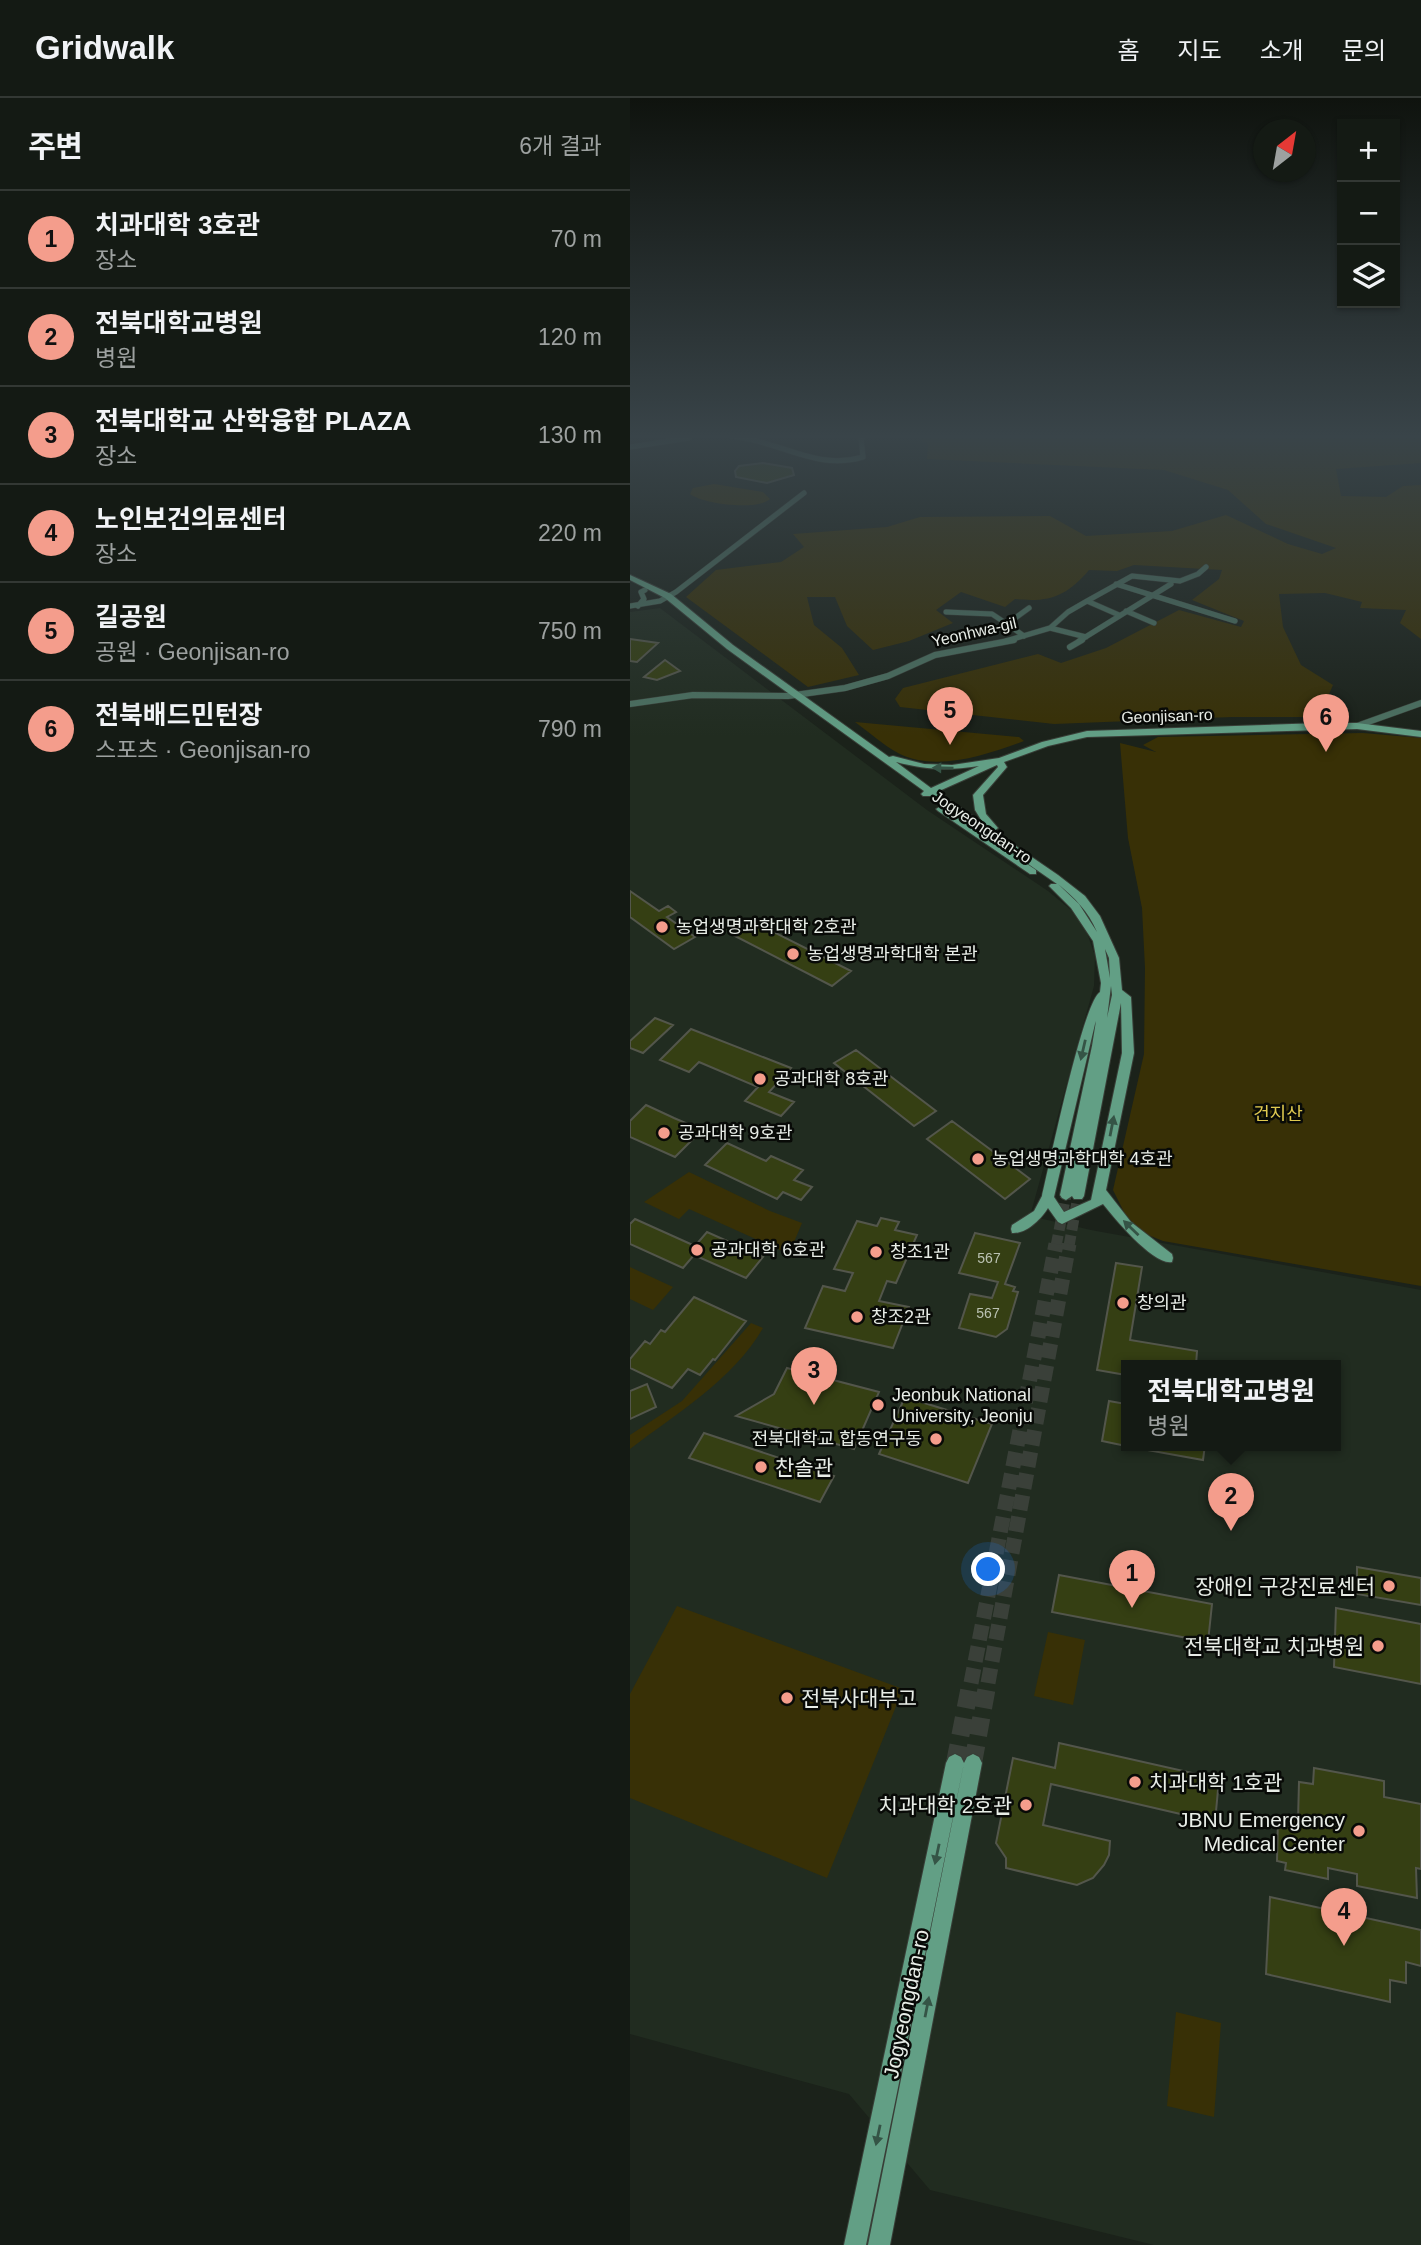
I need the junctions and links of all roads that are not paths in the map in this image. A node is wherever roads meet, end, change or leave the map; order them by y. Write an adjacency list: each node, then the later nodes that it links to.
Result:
1 (748, 535): 9 (street)
2 (1206, 567): 6 (street)
3 (630, 578): 9 (street, Jogyeongdan-ro)
4 (630, 583): 7 (street, Jogyeongdan-ro)
5 (1116, 584): 6 (street); 8 (street); 10 (street, Yeonhwa-gil)
6 (1171, 584): 8 (street)
7 (645, 590): 9 (street, Jogyeongdan-ro); 12 (street)
8 (1151, 596): 14 (street); 17 (street)
9 (664, 598): 12 (street); 24 (street, Jogyeongdan-ro)
10 (1087, 601): 16 (street); 20 (street, Yeonhwa-gil)
11 (630, 606): 12 (street)
12 (638, 606)
13 (1028, 608): 19 (street)
14 (1126, 611): 16 (street); 18 (street)
15 (946, 612): 19 (street)
16 (1119, 615): 22 (street)
17 (1235, 621)
18 (1154, 623)
19 (1007, 624): 21 (street)
20 (1049, 628): 21 (street, Yeonhwa-gil); 22 (street)
21 (1024, 636): 24 (street, Yeonhwa-gil)
22 (1086, 636): 23 (street)
23 (1070, 647)
24 (793, 695): 26 (street, Yeonhwa-gil); 30 (street, Jogyeongdan-ro); 31 (street, Jogyeongdan-ro)
25 (1421, 703): 27 (street, Geonjisan-ro)
26 (630, 705)
27 (1357, 726): 28 (street); 29 (street, Geonjisan-ro)
28 (1421, 734)
29 (998, 760): 30 (street, one-way to 30); 31 (street, Geonjisan-ro); 32 (street)
30 (888, 761): 31 (street, Jogyeongdan-ro)
31 (927, 794): 32 (street, Jogyeongdan-ro); 33 (street, Jogyeongdan-ro)
32 (1007, 844): 33 (street, Jogyeongdan-ro)
33 (1111, 990): 34 (street, one-way to 33); 35 (street, Jogyeongdan-ro); 36 (street, one-way to 36)
34 (1100, 1192): 36 (street); 38 (street, one-way to 34)
35 (1072, 1195)
36 (1048, 1197): 37 (street)
37 (1017, 1229)
38 (1167, 1258)
39 (855, 2245): 40 (street, Jogyeongdan-ro, one-way to 39)
40 (879, 2245)

